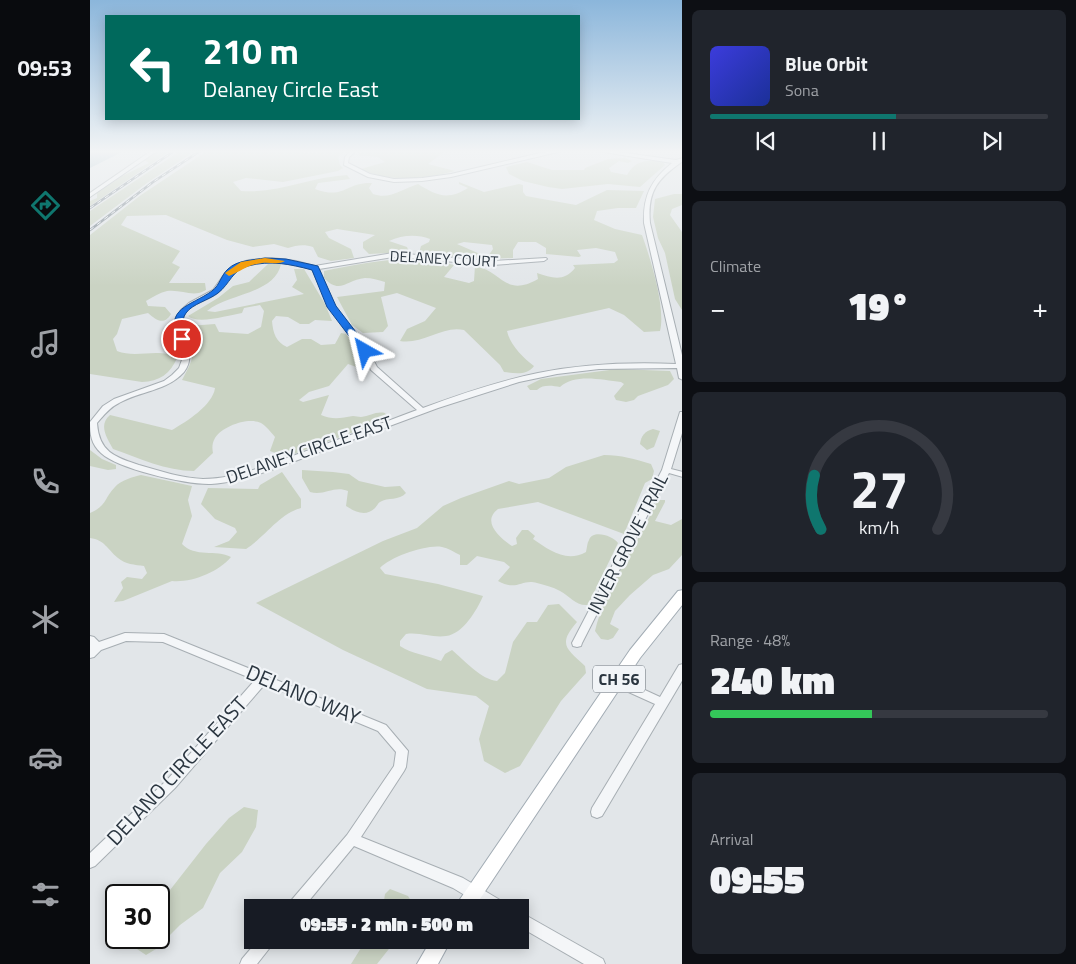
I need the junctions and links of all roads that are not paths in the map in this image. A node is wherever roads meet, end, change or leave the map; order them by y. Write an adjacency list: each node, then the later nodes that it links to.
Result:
1 (648, 196): 4 (street)
2 (544, 259): 3 (street, DELANEY COURT)
3 (315, 268): 6 (street, DELANEY CIRCLE EAST); 6 (street, DELANEY CIRCLE EAST)
4 (682, 366): 5 (street); 6 (street, DELANEY CIRCLE EAST)
5 (682, 378)
6 (422, 411)
7 (682, 414): 8 (street, INVER GROVE TRAIL)
8 (666, 470): 9 (street); 11 (street, INVER GROVE TRAIL)
9 (682, 475)
10 (682, 594): 15 (main road, CH 56)
11 (577, 643)
12 (92, 647): 14 (street, DELANO WAY)
13 (682, 668): 16 (street)
14 (264, 678): 18 (street, DELANO WAY); 19 (street, DELANO CIRCLE EAST)
15 (617, 682): 16 (street); 20 (main road, CH 56)
16 (661, 702): 17 (street)
17 (597, 812)
18 (352, 839): 20 (street); 21 (street, DELANO WAY)
19 (90, 862)
20 (473, 892): 22 (main road, CH 56); 23 (street)
21 (302, 899)
22 (469, 899)
23 (485, 899)
24 (529, 924): 29 (street)
25 (260, 949): 27 (street)
26 (436, 949): 28 (main road)
27 (247, 964)
28 (427, 964)
29 (598, 964)

